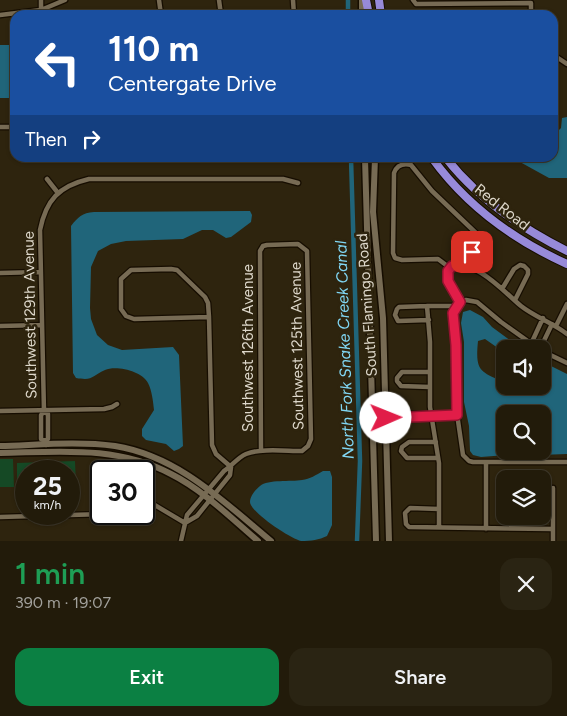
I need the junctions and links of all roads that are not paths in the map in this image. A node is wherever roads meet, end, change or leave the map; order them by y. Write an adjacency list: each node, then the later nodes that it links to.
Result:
1 (41, 0): 4 (street)
2 (65, 0): 4 (street)
3 (413, 0): 5 (street)
4 (41, 10)
5 (531, 10)
6 (365, 162): 45 (main road, South Flamingo Road)
7 (374, 162): 42 (main road, South Flamingo Road)
8 (436, 162): 15 (highway, Red Road)
9 (450, 162): 14 (highway, Red Road)
10 (47, 179): 12 (street)
11 (298, 184): 12 (street)
12 (58, 193): 18 (street, Southwest 129th Avenue)
13 (302, 246): 49 (street, Southwest 126th Avenue); 49 (street, Southwest 125th Avenue)
14 (567, 251)
15 (567, 264)
16 (464, 266): 17 (street); 17 (street); 20 (street)
17 (450, 268): 22 (street)
18 (41, 272): 19 (street); 28 (street, Southwest 129th Avenue)
19 (0, 273)
20 (502, 288): 21 (street); 21 (street)
21 (515, 300): 26 (street)
22 (458, 304): 24 (street); 32 (street); 44 (street)
23 (567, 304): 29 (street)
24 (427, 306): 27 (street); 27 (street)
25 (209, 317): 25 (street); 54 (street)
26 (543, 318): 29 (street); 33 (street)
27 (428, 320): 37 (street)
28 (42, 325): 30 (street); 41 (street, Southwest 129th Avenue)
29 (554, 325): 31 (street); 34 (street)
30 (0, 326)
31 (567, 334)
32 (526, 340)
33 (534, 340)
34 (545, 340)
35 (551, 355): 36 (street)
36 (567, 363)
37 (430, 372): 38 (street); 38 (street)
38 (430, 387): 43 (street)
39 (117, 404): 41 (street)
40 (0, 411): 41 (street)
41 (44, 411): 47 (street, Southwest 129th Avenue)
42 (386, 415): 43 (street); 45 (street); 72 (main road, South Flamingo Road)
43 (432, 415): 44 (street); 46 (street)
44 (457, 415): 52 (street)
45 (373, 416): 71 (main road, South Flamingo Road)
46 (436, 442): 51 (street); 51 (street)
47 (46, 443): 48 (main road); 56 (main road)
48 (0, 446)
49 (261, 451): 54 (street)
50 (0, 453): 58 (main road)
51 (438, 458): 61 (street)
52 (486, 462): 53 (street); 66 (street)
53 (567, 462)
54 (231, 467): 56 (street); 57 (street)
55 (553, 488): 67 (street)
56 (208, 489): 57 (main road); 58 (street)
57 (215, 494): 59 (street); 70 (main road)
58 (204, 496): 59 (main road); 64 (street)
59 (210, 500): 64 (street); 69 (main road)
60 (155, 506): 64 (street)
61 (439, 509): 65 (street); 65 (street)
62 (90, 514): 63 (street)
63 (0, 517)
64 (185, 523): 68 (street)
65 (439, 527): 66 (street)
66 (486, 529): 67 (street)
67 (553, 529): 73 (street)
68 (181, 541)
69 (258, 541)
70 (271, 541)
71 (376, 541)
72 (389, 541)
73 (552, 541)

